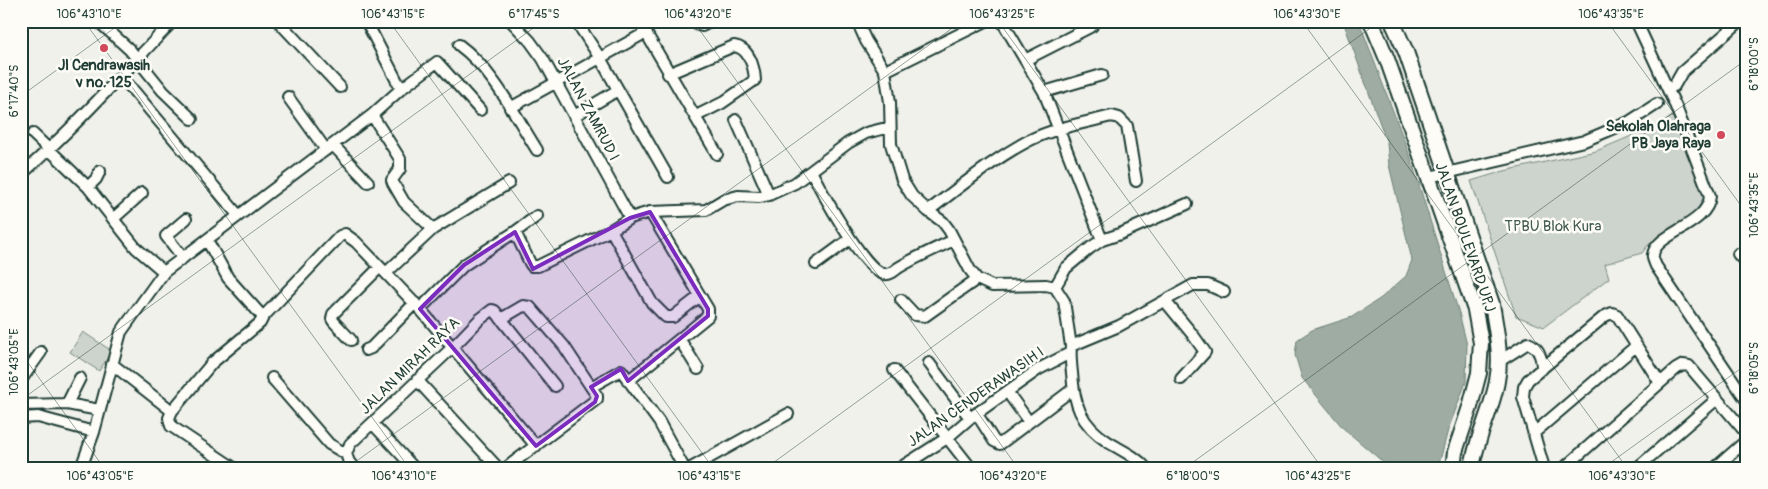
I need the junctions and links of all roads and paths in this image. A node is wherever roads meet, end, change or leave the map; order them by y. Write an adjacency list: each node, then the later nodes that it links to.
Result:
1 (98, 21): 21 (street)
2 (173, 21): 21 (street)
3 (278, 21): 29 (street)
4 (366, 21): 30 (street)
5 (511, 21): 27 (street, JALAN ZAMRUD I)
6 (576, 21): 20 (street)
7 (639, 21): 18 (street)
8 (694, 21): 9 (street)
9 (712, 21)
10 (857, 21): 23 (street)
11 (986, 21): 23 (street)
12 (1002, 21): 22 (street)
13 (1371, 21): 54 (street, JALAN BOULEVARD UPJ)
14 (1392, 21): 52 (street, JALAN BOULEVARD UPJ)
15 (1636, 21): 116 (street)
16 (1737, 21): 28 (street)
17 (1092, 26): 22 (street)
18 (645, 33): 20 (street); 24 (street)
19 (459, 45): 35 (street)
20 (600, 58): 27 (street); 31 (street)
21 (136, 59): 26 (street); 40 (street)
22 (1025, 60): 32 (street)
23 (885, 71): 42 (street)
24 (668, 74): 39 (street); 39 (street)
25 (1102, 75): 32 (street)
26 (122, 77): 46 (street); 64 (street)
27 (556, 82): 35 (street); 38 (street, JALAN ZAMRUD I)
28 (1674, 86)
29 (340, 87)
30 (402, 89): 36 (street); 37 (street)
31 (618, 90): 38 (street); 53 (street)
32 (1044, 92): 43 (street)
33 (288, 97): 45 (street)
34 (1657, 104): 52 (street)
35 (510, 108): 47 (street)
36 (480, 110)
37 (372, 116): 45 (street); 69 (street)
38 (574, 116): 66 (street, JALAN ZAMRUD I)
39 (696, 116): 48 (street)
40 (192, 119)
41 (736, 120): 60 (street)
42 (890, 127): 50 (street); 62 (street)
43 (1058, 130): 55 (street); 62 (street); 75 (street)
44 (33, 134): 46 (street)
45 (330, 148): 56 (street); 64 (street)
46 (50, 150): 51 (street); 58 (street)
47 (537, 150)
48 (717, 154)
49 (100, 171): 58 (street)
50 (811, 171): 60 (street); 72 (street)
51 (25, 172)
52 (1446, 172): 54 (street); 98 (street, JALAN BOULEVARD UPJ)
53 (668, 177)
54 (1429, 177): 144 (street, JALAN BOULEVARD UPJ)
55 (1136, 181)
56 (368, 182)
57 (509, 183): 69 (street)
58 (88, 187): 67 (street)
59 (142, 193): 67 (street)
60 (770, 195): 63 (street)
61 (1187, 204): 75 (street)
62 (928, 211): 74 (street)
63 (650, 212): 66 (street); 85 (street)
64 (238, 215): 73 (street)
65 (537, 216): 71 (street)
66 (630, 218): 70 (street)
67 (113, 219): 81 (street)
68 (186, 219): 77 (street)
69 (433, 229): 80 (street)
70 (611, 230): 71 (street); 85 (street)
71 (515, 232): 88 (street)
72 (850, 239): 74 (street); 78 (street)
73 (207, 240): 77 (street); 89 (street)
74 (954, 240): 82 (street)
75 (1102, 240): 83 (street)
76 (1738, 254): 79 (street)
77 (183, 258): 81 (street)
78 (816, 264)
79 (1747, 264)
80 (383, 270): 88 (street); 89 (street); 91 (street)
81 (164, 272): 100 (street)
82 (977, 279): 83 (street); 86 (street)
83 (1055, 287): 95 (street)
84 (1224, 292): 87 (street, JALAN CENDERAWASIH I)
85 (700, 296): 92 (street)
86 (901, 300)
87 (1165, 301): 95 (street, JALAN CENDERAWASIH I); 106 (street)
88 (418, 306): 94 (street); 96 (street)
89 (263, 317): 120 (street)
90 (501, 319): 94 (street, JALAN MIRAH RAYA); 111 (street); 112 (street)
91 (350, 340)
92 (680, 340): 101 (street); 109 (street)
93 (1636, 346): 102 (street); 110 (street); 127 (street)
94 (453, 347): 108 (street, JALAN MIRAH RAYA); 131 (street)
95 (1070, 349): 113 (street); 123 (street, JALAN CENDERAWASIH I)
96 (366, 350)
97 (41, 352): 107 (street)
98 (1498, 362): 102 (street); 145 (street, JALAN BOULEVARD UPJ)
99 (929, 363): 123 (street)
100 (112, 364): 119 (street); 120 (street)
101 (698, 369)
102 (1542, 369): 127 (street)
103 (894, 370): 129 (street)
104 (80, 378): 117 (street)
105 (272, 378): 132 (street)
106 (1181, 379)
107 (21, 380)
108 (417, 380): 125 (street, JALAN MIRAH RAYA); 138 (street)
109 (628, 381): 112 (street); 140 (street)
110 (1660, 383): 115 (street); 147 (street)
111 (555, 386)
112 (591, 387): 131 (street)
113 (1073, 390): 124 (street); 143 (street)
114 (1010, 397): 124 (street)
115 (1717, 399): 128 (street); 148 (street)
116 (1747, 401)
117 (67, 404): 118 (street); 119 (street)
118 (21, 405)
119 (99, 410): 126 (street)
120 (172, 411): 135 (street)
121 (788, 414): 141 (street)
122 (21, 418): 126 (street)
123 (975, 419): 124 (street); 129 (street, JALAN CENDERAWASIH I)
124 (1029, 422)
125 (373, 424): 132 (street, JALAN MIRAH RAYA); 137 (street)
126 (94, 432): 134 (street)
127 (1534, 433): 146 (street)
128 (1747, 434)
129 (947, 438): 133 (street, JALAN CENDERAWASIH I); 142 (street)
130 (1747, 440): 149 (street)
131 (536, 446): 139 (street)
132 (348, 449): 136 (street)
133 (906, 466)
134 (81, 468)
135 (234, 468)
136 (354, 468)
137 (414, 468)
138 (498, 468)
139 (506, 468)
140 (684, 468)
141 (691, 468)
142 (971, 468)
143 (1146, 468)
144 (1452, 468)
145 (1472, 468)
146 (1544, 468)
147 (1564, 468)
148 (1637, 468)
149 (1716, 468)

